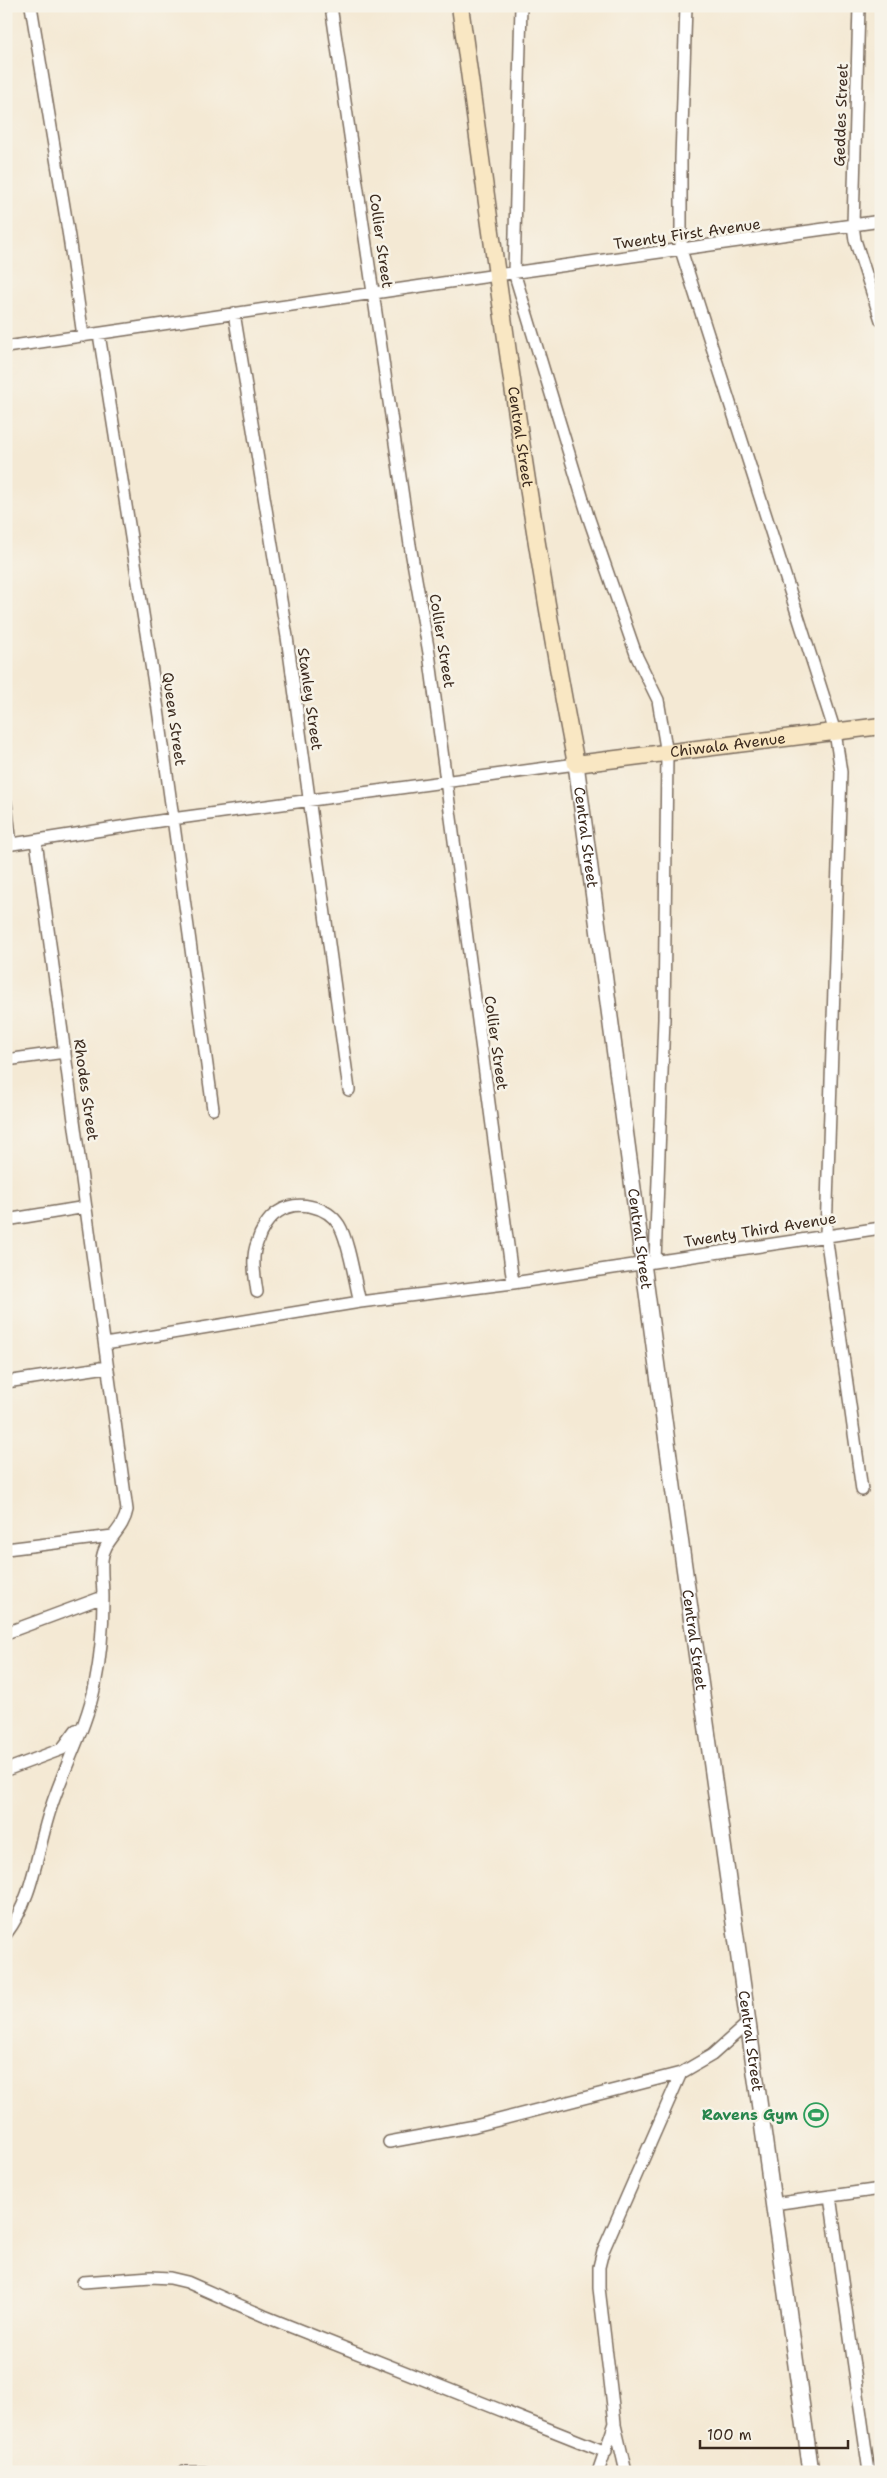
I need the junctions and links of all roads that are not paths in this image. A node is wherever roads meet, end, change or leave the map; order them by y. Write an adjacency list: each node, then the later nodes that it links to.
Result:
1 (31, 6): 16 (street)
2 (330, 6): 12 (street, Collier Street)
3 (460, 6): 11 (main road, Central Street)
4 (521, 6): 10 (street)
5 (686, 6): 9 (street)
6 (859, 6): 8 (street, Geddes Street)
7 (881, 221): 8 (street, Twenty First Avenue)
8 (853, 225): 9 (street, Twenty First Avenue); 14 (street, Geddes Street)
9 (681, 250): 10 (street, Twenty First Avenue); 19 (street)
10 (514, 272): 11 (street, Twenty First Avenue); 20 (street)
11 (497, 274): 12 (street, Twenty First Avenue); 21 (main road, Central Street)
12 (372, 294): 13 (street, Twenty First Avenue); 22 (street, Collier Street)
13 (234, 313): 15 (street, Twenty First Avenue); 23 (street, Stanley Street)
14 (881, 320)
15 (99, 334): 16 (street, Twenty First Avenue); 25 (street, Queen Street)
16 (82, 336): 17 (street, Twenty First Avenue)
17 (6, 347)
18 (881, 726): 19 (main road, Chiwala Avenue)
19 (835, 732): 20 (main road, Chiwala Avenue); 35 (street)
20 (667, 754): 21 (main road, Chiwala Avenue); 36 (street)
21 (576, 764): 22 (street); 36 (street, Central Street)
22 (447, 783): 23 (street); 37 (street, Collier Street)
23 (309, 802): 25 (street); 30 (street, Stanley Street)
24 (6, 803): 27 (street)
25 (172, 819): 26 (street); 31 (street, Queen Street)
26 (36, 841): 27 (street); 28 (street, Rhodes Street)
27 (9, 845)
28 (65, 1052): 29 (street); 32 (street, Rhodes Street)
29 (6, 1060)
30 (349, 1090)
31 (213, 1109)
32 (86, 1207): 33 (street); 40 (street, Rhodes Street)
33 (6, 1220)
34 (881, 1228): 35 (street, Twenty Third Avenue)
35 (826, 1235): 36 (street, Twenty Third Avenue); 43 (street)
36 (649, 1262): 37 (street, Twenty Third Avenue); 51 (street, Central Street)
37 (513, 1283): 39 (street, Twenty Third Avenue)
38 (257, 1292): 39 (street)
39 (360, 1302): 40 (street, Twenty Third Avenue)
40 (105, 1344): 41 (street, Rhodes Street)
41 (107, 1367): 42 (street); 44 (street, Rhodes Street)
42 (6, 1382)
43 (862, 1490)
44 (114, 1536): 45 (street); 46 (street, Rhodes Street)
45 (6, 1549)
46 (103, 1597): 47 (street); 48 (street, Rhodes Street)
47 (6, 1633)
48 (84, 1721): 49 (street); 50 (street, Rhodes Street)
49 (6, 1770)
50 (6, 1934)
51 (750, 2022): 52 (street); 56 (street, Central Street)
52 (681, 2073): 53 (street); 58 (street)
53 (389, 2142)
54 (881, 2189): 55 (street)
55 (830, 2196): 56 (street); 65 (street)
56 (773, 2204): 64 (street, Central Street)
57 (84, 2282): 59 (street)
58 (615, 2423): 59 (street); 63 (street)
59 (606, 2452): 62 (street)
60 (184, 2472): 61 (street)
61 (204, 2472)
62 (598, 2472)
63 (626, 2472)
64 (811, 2472)
65 (869, 2472)

